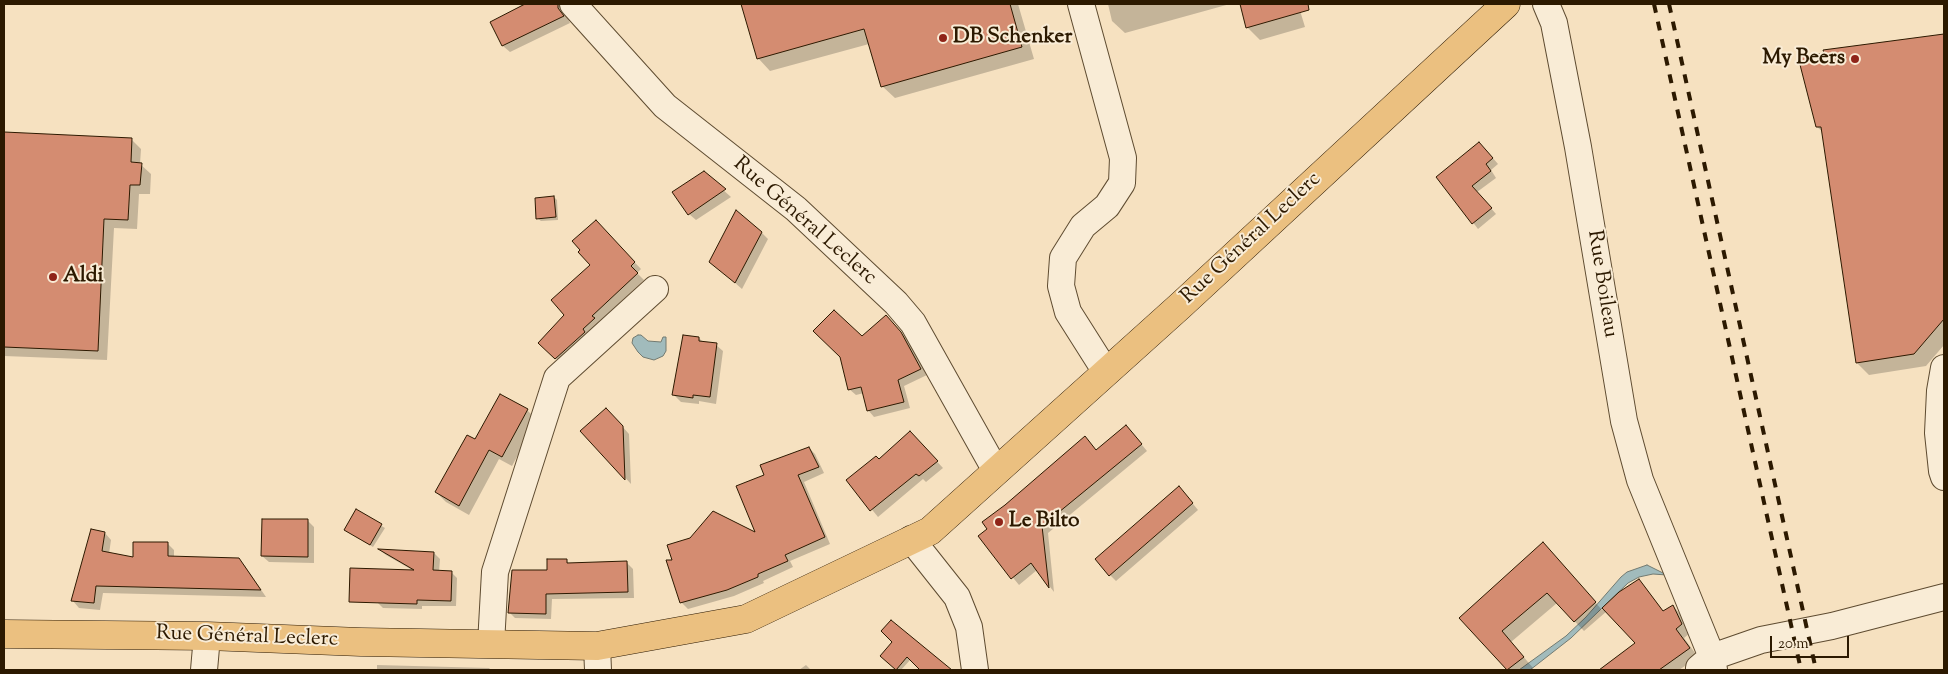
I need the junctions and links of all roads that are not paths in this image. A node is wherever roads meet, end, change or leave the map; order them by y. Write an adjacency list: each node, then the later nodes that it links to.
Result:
1 (573, 4): 8 (street, Rue Général Leclerc)
2 (1081, 4): 7 (street)
3 (1506, 4): 7 (main road, Rue Général Leclerc)
4 (1546, 4): 16 (street, Rue Boileau)
5 (655, 290): 14 (street)
6 (1944, 368): 9 (street)
7 (1106, 372): 8 (main road, Rue Général Leclerc)
8 (996, 471): 10 (main road, Rue Général Leclerc)
9 (1944, 478)
10 (911, 540): 15 (main road, Rue Général Leclerc); 18 (street)
11 (1944, 597): 16 (street)
12 (4, 634): 13 (main road, Rue Général Leclerc)
13 (208, 636): 14 (main road, Rue Général Leclerc); 17 (street)
14 (490, 644): 15 (main road, Rue Général Leclerc)
15 (598, 658)
16 (1708, 666)
17 (204, 670)
18 (975, 670)

